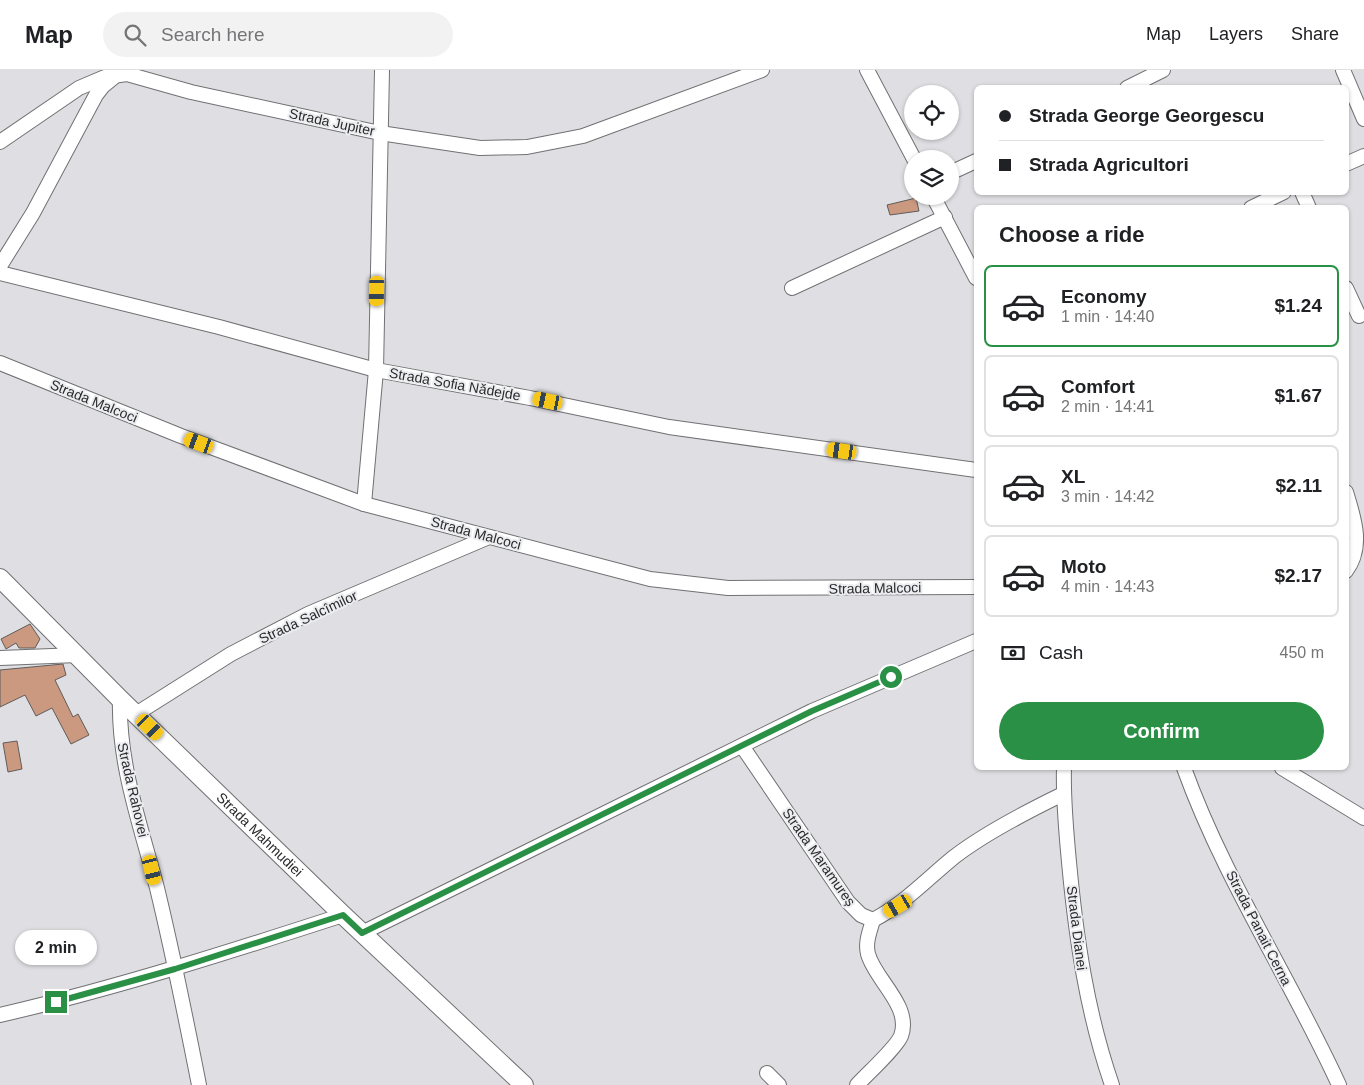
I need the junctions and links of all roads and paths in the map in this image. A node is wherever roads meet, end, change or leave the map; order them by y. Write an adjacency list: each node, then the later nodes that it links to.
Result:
1 (382, 70): 10 (street)
2 (762, 70): 10 (street, Strada Jupiter)
3 (866, 70): 12 (street)
4 (1163, 70): 7 (street)
5 (1343, 70): 8 (street)
6 (116, 76): 10 (street, Strada Jupiter); 11 (street, Strada Jupiter); 21 (street)
7 (1133, 85)
8 (1361, 104): 9 (street)
9 (1364, 119)
10 (380, 133): 28 (street)
11 (0, 142)
12 (909, 150)
13 (1364, 156): 15 (street)
14 (974, 161): 16 (street)
15 (1349, 163)
16 (959, 168)
17 (1278, 195): 19 (street)
18 (938, 205): 20 (street)
19 (1257, 205)
20 (945, 217): 23 (street); 24 (street)
21 (0, 266)
22 (0, 273): 28 (street, Strada Sofia Nădejde)
23 (974, 274)
24 (792, 288)
25 (1349, 294): 26 (street)
26 (1359, 316)
27 (0, 363): 31 (street, Strada Malcoci)
28 (376, 370): 29 (street, Strada Sofia Nădejde); 31 (street)
29 (974, 470)
30 (1349, 503): 33 (street)
31 (364, 504): 32 (street, Strada Malcoci)
32 (489, 537): 35 (street, Strada Malcoci); 40 (street, Strada Salcîmilor)
33 (1349, 567)
34 (0, 578): 37 (main road, Strada Mahmudiei)
35 (974, 587)
36 (974, 643): 41 (street)
37 (78, 655): 38 (street); 39 (main road, Strada Mahmudiei)
38 (0, 658)
39 (120, 699): 40 (main road, Strada Mahmudiei); 50 (street, Strada Rahovei)
40 (136, 714): 47 (main road, Strada Mahmudiei)
41 (742, 746): 48 (street, Strada Maramureș); 49 (street)
42 (1064, 770): 45 (street, Strada Dianei)
43 (1185, 770): 58 (street, Strada Panait Cerna)
44 (1285, 770): 46 (street)
45 (1063, 794): 48 (street); 57 (street, Strada Dianei)
46 (1364, 818)
47 (343, 915): 49 (main road, Strada Mahmudiei); 50 (street)
48 (873, 920): 56 (street)
49 (362, 933): 54 (main road, Strada Mahmudiei)
50 (175, 969): 51 (street); 53 (street, Strada Rahovei)
51 (0, 1015)
52 (767, 1073): 55 (street)
53 (200, 1085)
54 (524, 1085)
55 (779, 1085)
56 (857, 1085)
57 (1112, 1085)
58 (1339, 1085)

